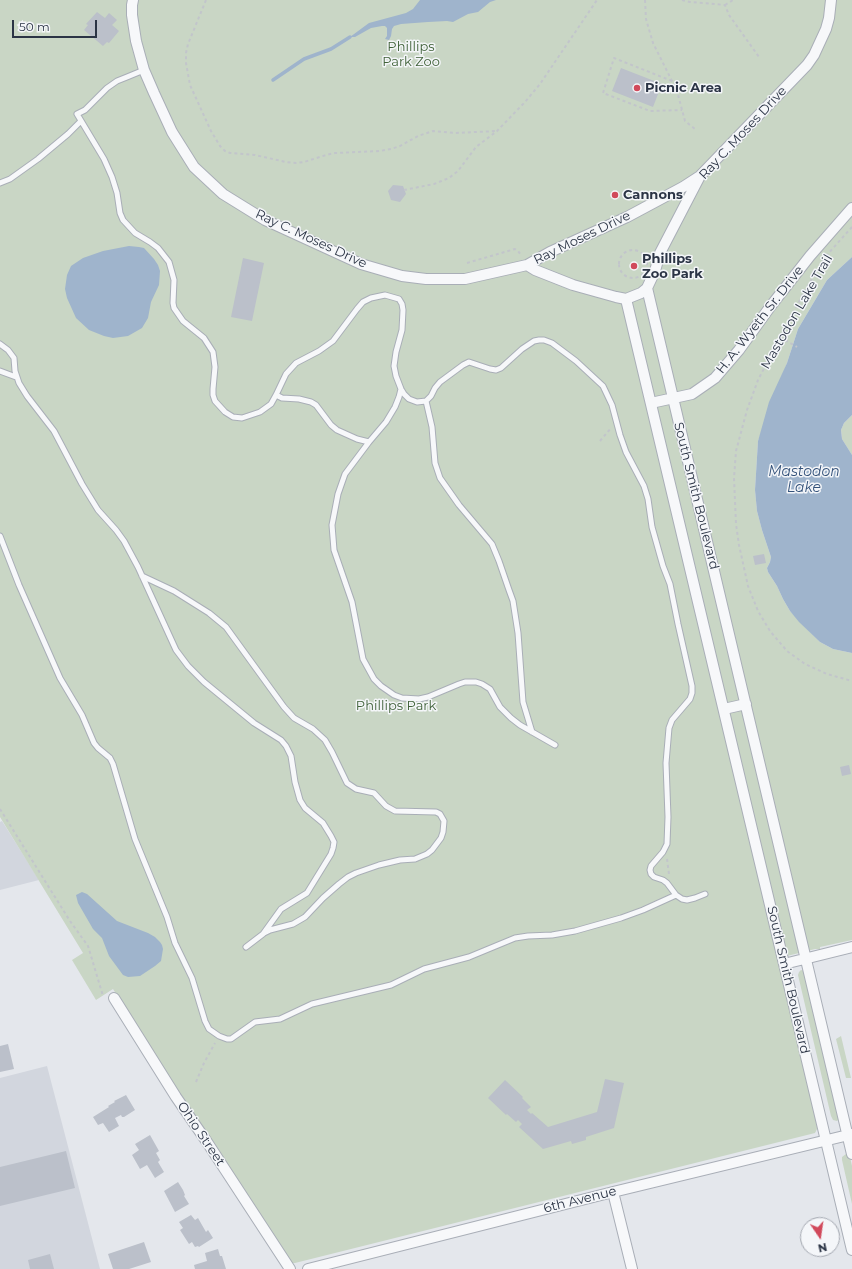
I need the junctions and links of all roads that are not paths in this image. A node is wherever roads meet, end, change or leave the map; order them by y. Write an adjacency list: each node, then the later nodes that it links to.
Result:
1 (133, 0): 3 (street, Ray C. Moses Drive)
2 (831, 0): 5 (street, Ray C. Moses Drive)
3 (144, 70): 4 (lane); 8 (street, Ray C. Moses Drive)
4 (81, 121): 6 (lane); 15 (lane)
5 (700, 176): 8 (street, Ray Moses Drive); 9 (street, Ray C. Moses Drive)
6 (0, 183)
7 (852, 208): 16 (street, H. A. Wyeth Sr. Drive)
8 (526, 265): 10 (street)
9 (647, 288): 10 (street); 16 (street, South Smith Boulevard)
10 (626, 299): 18 (street, South Smith Boulevard)
11 (0, 344): 13 (lane)
12 (0, 371): 13 (lane)
13 (16, 377): 21 (lane)
14 (401, 389): 15 (lane); 17 (lane); 19 (lane)
15 (276, 395): 19 (lane)
16 (672, 399): 18 (street, H. A. Wyeth Sr. Drive); 22 (street, South Smith Boulevard)
17 (426, 401): 24 (lane); 27 (lane)
18 (651, 403): 23 (street, South Smith Boulevard)
19 (369, 442): 24 (lane)
20 (0, 536): 27 (lane)
21 (142, 576): 28 (lane); 28 (lane)
22 (746, 704): 23 (street); 31 (street, South Smith Boulevard)
23 (724, 709): 32 (street, South Smith Boulevard)
24 (532, 732): 25 (lane)
25 (555, 744)
26 (705, 894): 27 (lane)
27 (676, 895)
28 (263, 934): 30 (lane)
29 (852, 947): 31 (street)
30 (246, 948)
31 (806, 958): 32 (street); 34 (street, South Smith Boulevard)
32 (784, 964): 35 (street, South Smith Boulevard)
33 (114, 998): 39 (street, Ohio Street)
34 (850, 1135): 35 (street, 6th Avenue); 36 (street, South Smith Boulevard)
35 (826, 1141): 37 (street, 6th Avenue); 38 (street, South Smith Boulevard)
36 (852, 1154)
37 (613, 1192): 40 (street, 6th Avenue); 41 (street)
38 (852, 1250)
39 (290, 1269)
40 (308, 1269)
41 (632, 1269)

